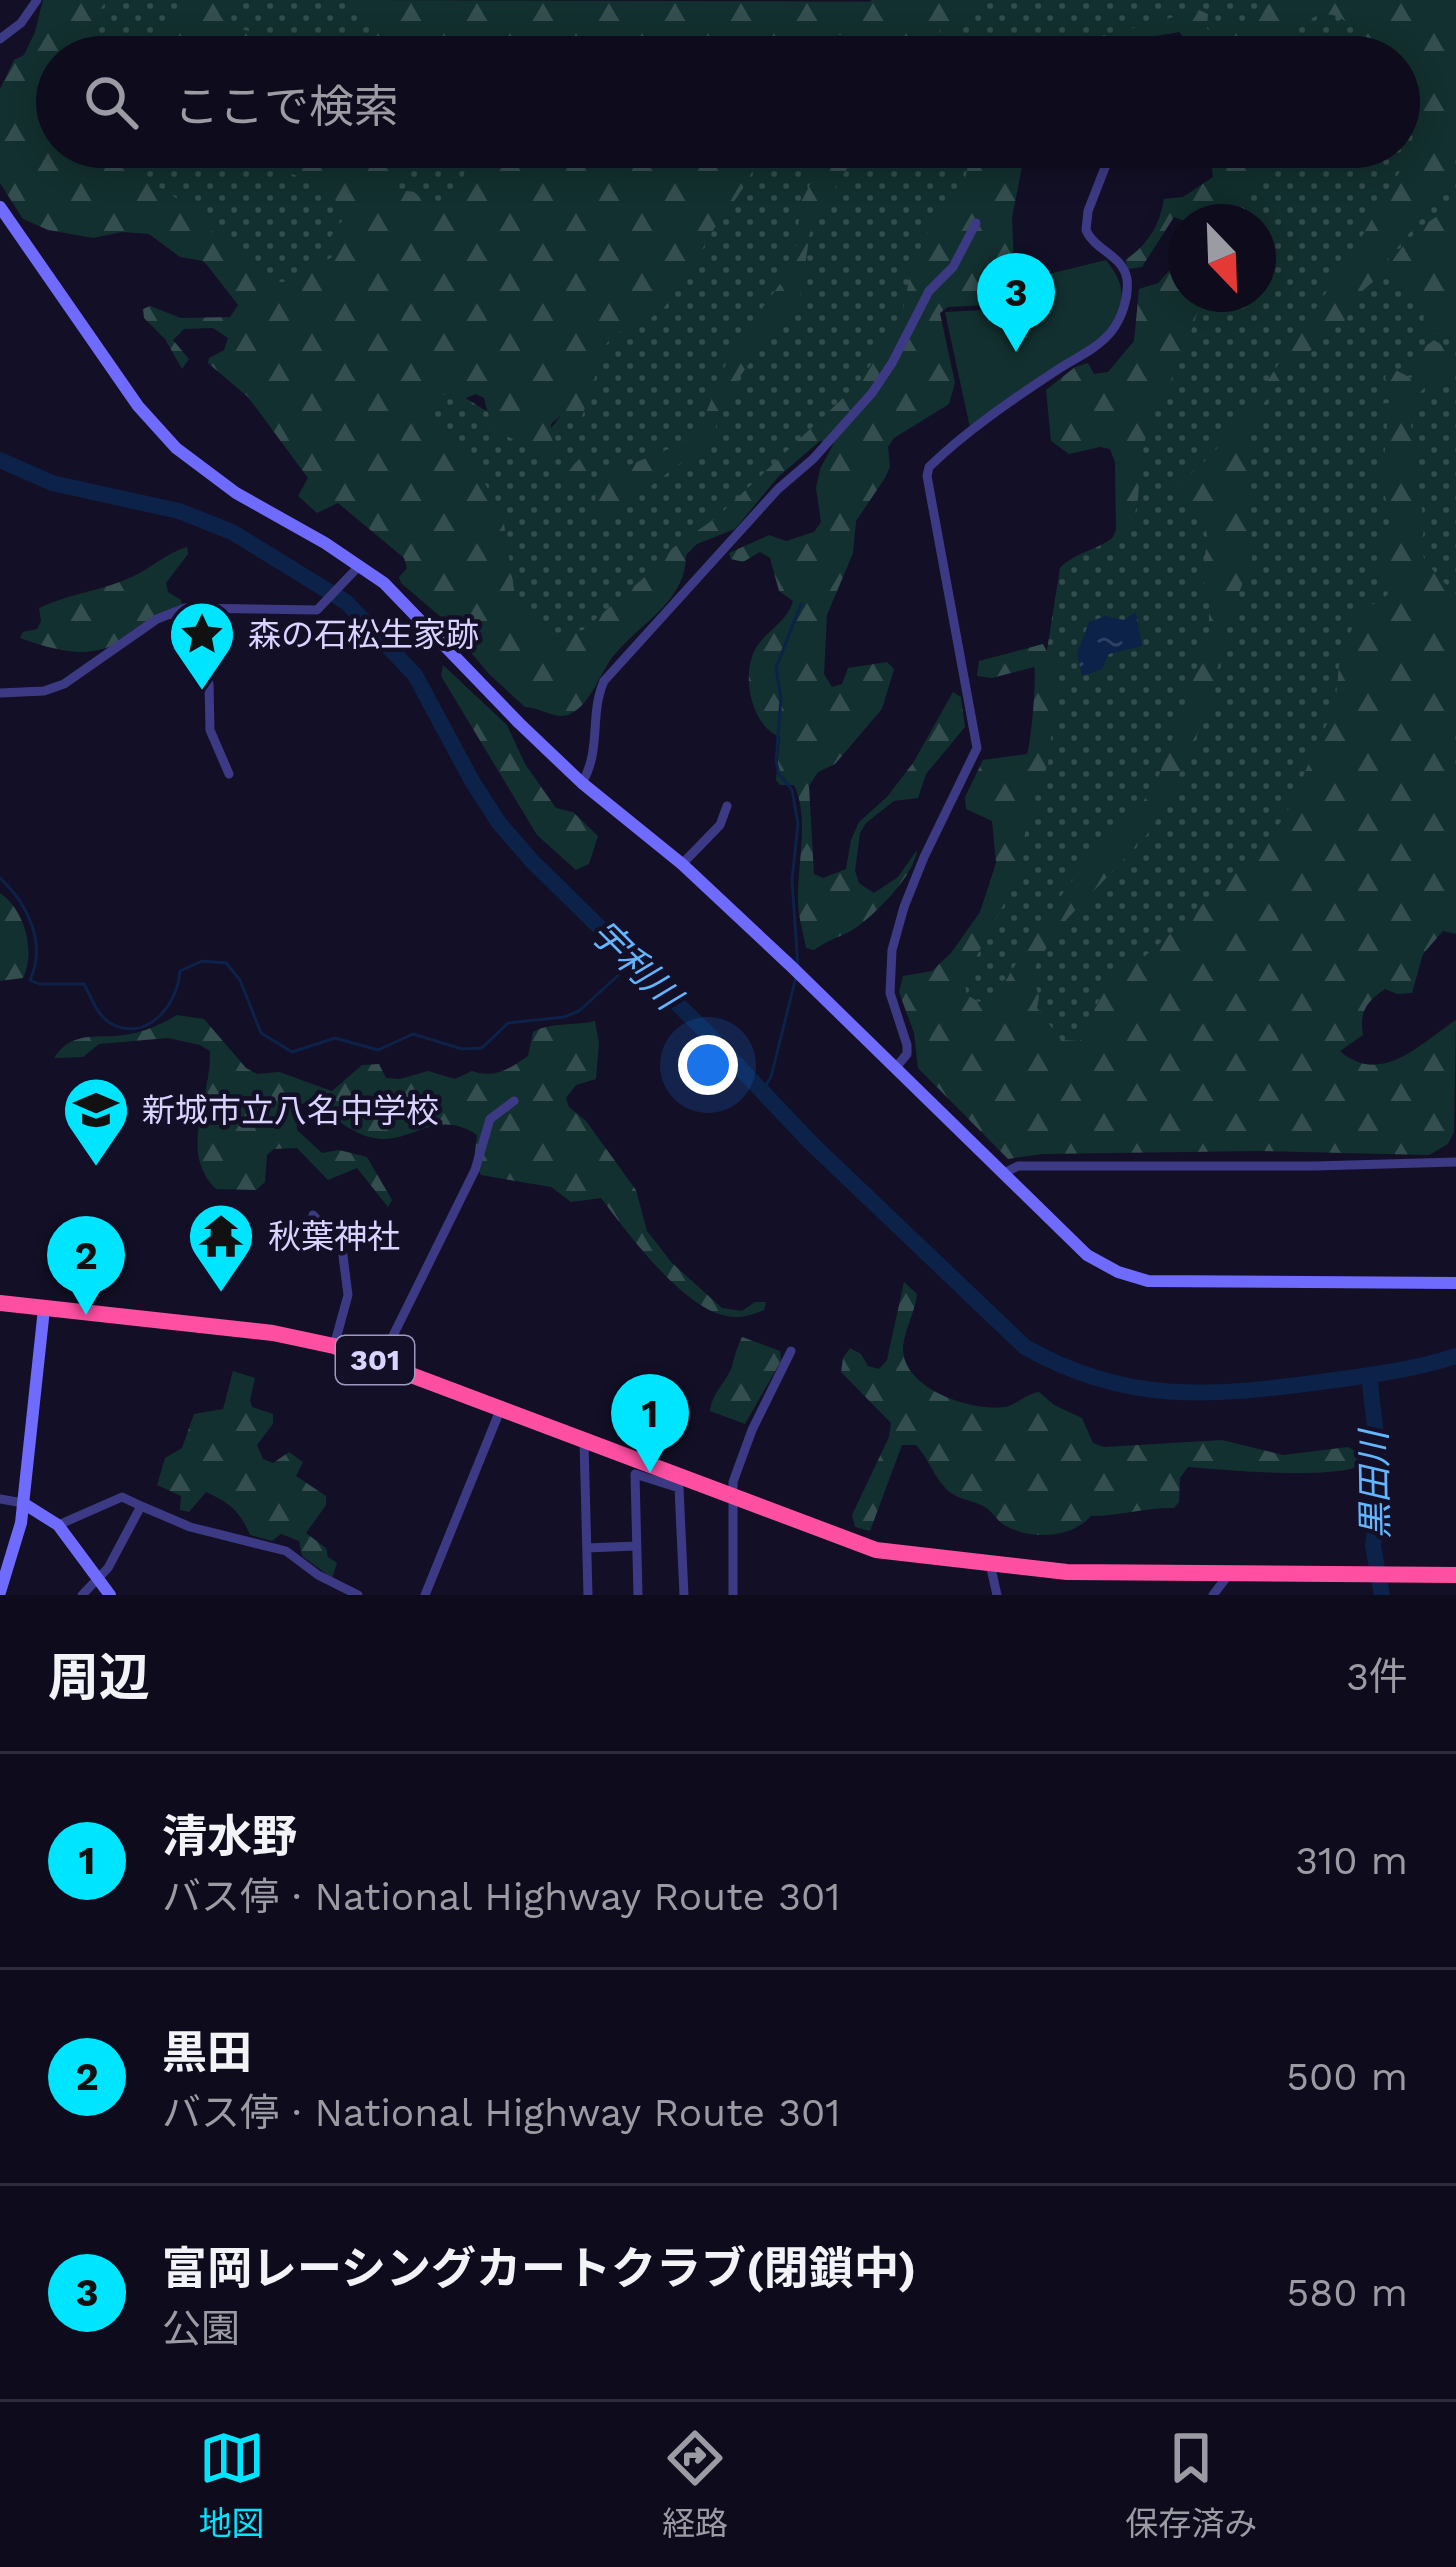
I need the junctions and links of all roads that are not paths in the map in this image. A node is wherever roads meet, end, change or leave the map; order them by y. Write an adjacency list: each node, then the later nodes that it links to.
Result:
1 (37, 0): 2 (street)
2 (0, 39)
3 (1105, 168): 13 (street)
4 (0, 207): 6 (street)
5 (976, 223): 10 (street)
6 (359, 566): 7 (street); 10 (street)
7 (174, 612): 8 (street); 9 (street)
8 (0, 693)
9 (229, 774)
10 (582, 783): 12 (street)
11 (727, 806): 12 (street)
12 (682, 864): 13 (street)
13 (897, 1066): 16 (street)
14 (514, 1101): 23 (street)
15 (1456, 1162): 16 (street)
16 (1004, 1173): 18 (street)
17 (313, 1215): 21 (street)
18 (1456, 1283)
19 (0, 1304): 20 (highway, 301)
20 (44, 1309): 21 (highway, 301); 28 (street)
21 (334, 1346): 23 (highway, 301)
22 (791, 1351): 26 (street)
23 (380, 1362): 24 (highway, 301)
24 (501, 1408): 25 (highway, 301); 41 (street)
25 (584, 1442): 26 (highway, 301); 32 (street)
26 (730, 1496): 33 (highway, 301); 45 (street)
27 (0, 1499): 28 (street)
28 (23, 1503): 30 (street); 37 (street)
29 (141, 1506): 30 (street); 36 (street); 40 (street)
30 (58, 1525): 36 (street)
31 (636, 1546): 32 (street); 43 (street); 44 (street)
32 (587, 1549): 42 (street)
33 (990, 1564): 34 (highway, 301); 46 (street)
34 (1229, 1574): 35 (highway, 301); 47 (street)
35 (1456, 1575)
36 (98, 1579): 38 (street); 39 (street)
37 (0, 1592)
38 (82, 1595)
39 (110, 1595)
40 (358, 1595)
41 (425, 1595)
42 (588, 1595)
43 (638, 1595)
44 (684, 1595)
45 (733, 1595)
46 (997, 1595)
47 (1213, 1595)

